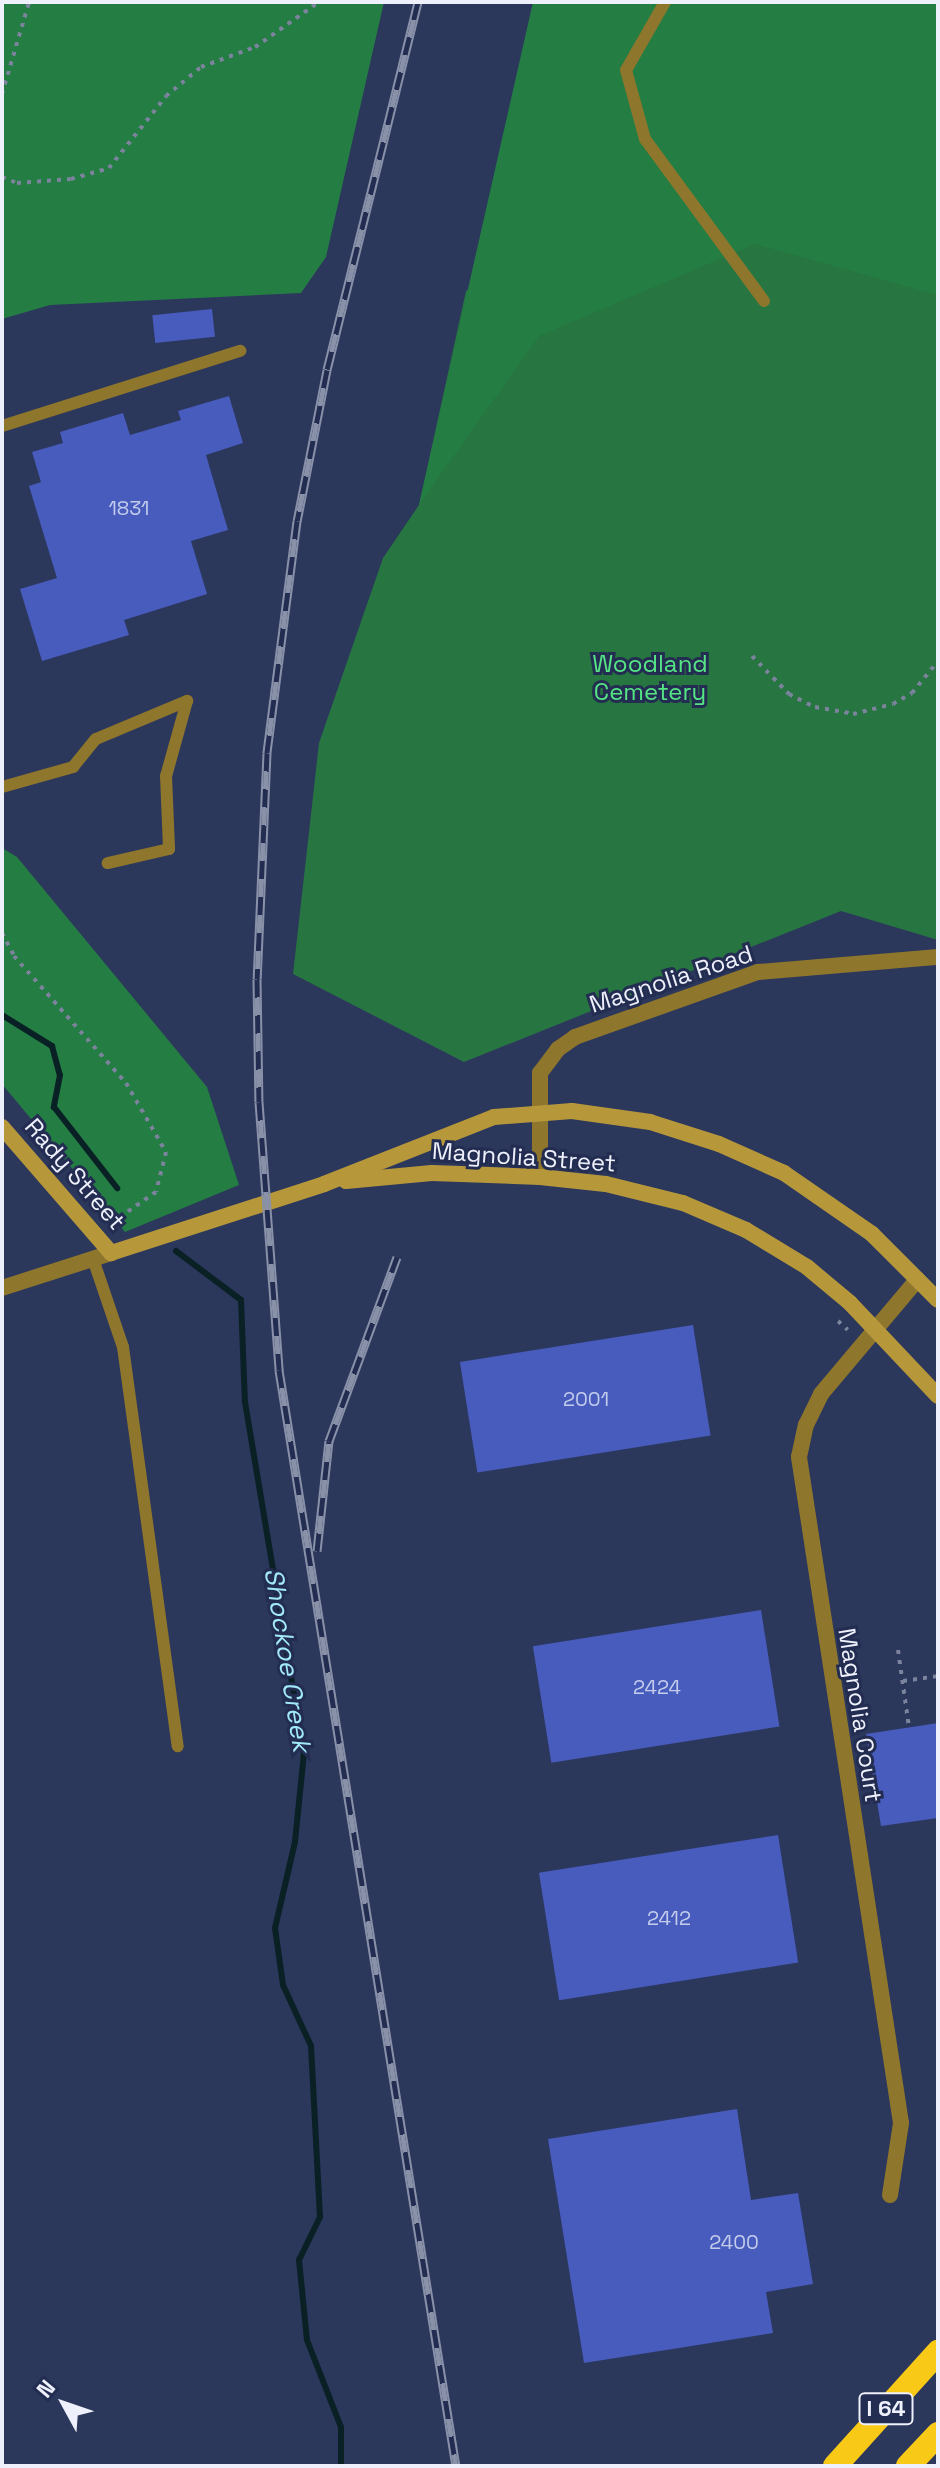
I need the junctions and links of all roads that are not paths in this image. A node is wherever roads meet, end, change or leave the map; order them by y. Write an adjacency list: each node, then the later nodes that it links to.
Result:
1 (665, 2): 2 (lane)
2 (764, 301)
3 (240, 351): 4 (lane)
4 (2, 426)
5 (2, 787): 6 (lane)
6 (108, 863)
7 (938, 957): 8 (street, Magnolia Road)
8 (538, 1111): 10 (street, Magnolia Road); 11 (main road, Magnolia Street); 14 (main road, Magnolia Street)
9 (2, 1127): 12 (main road, Rady Street)
10 (540, 1177): 11 (main road, Magnolia Street); 17 (main road, Magnolia Street)
11 (324, 1184): 12 (main road, Magnolia Street)
12 (111, 1253): 13 (street, Magnolia Street)
13 (93, 1259): 15 (street, Magnolia Street); 19 (lane)
14 (918, 1279): 16 (main road, Magnolia Street); 17 (street, Magnolia Court)
15 (2, 1288)
16 (938, 1300)
17 (875, 1328): 18 (main road, Magnolia Street); 20 (street, Magnolia Court)
18 (938, 1396)
19 (178, 1746)
20 (890, 2195)
21 (938, 2352): 23 (highway, I 64)
22 (938, 2434): 24 (highway, I 64)
23 (835, 2466)
24 (908, 2466)

